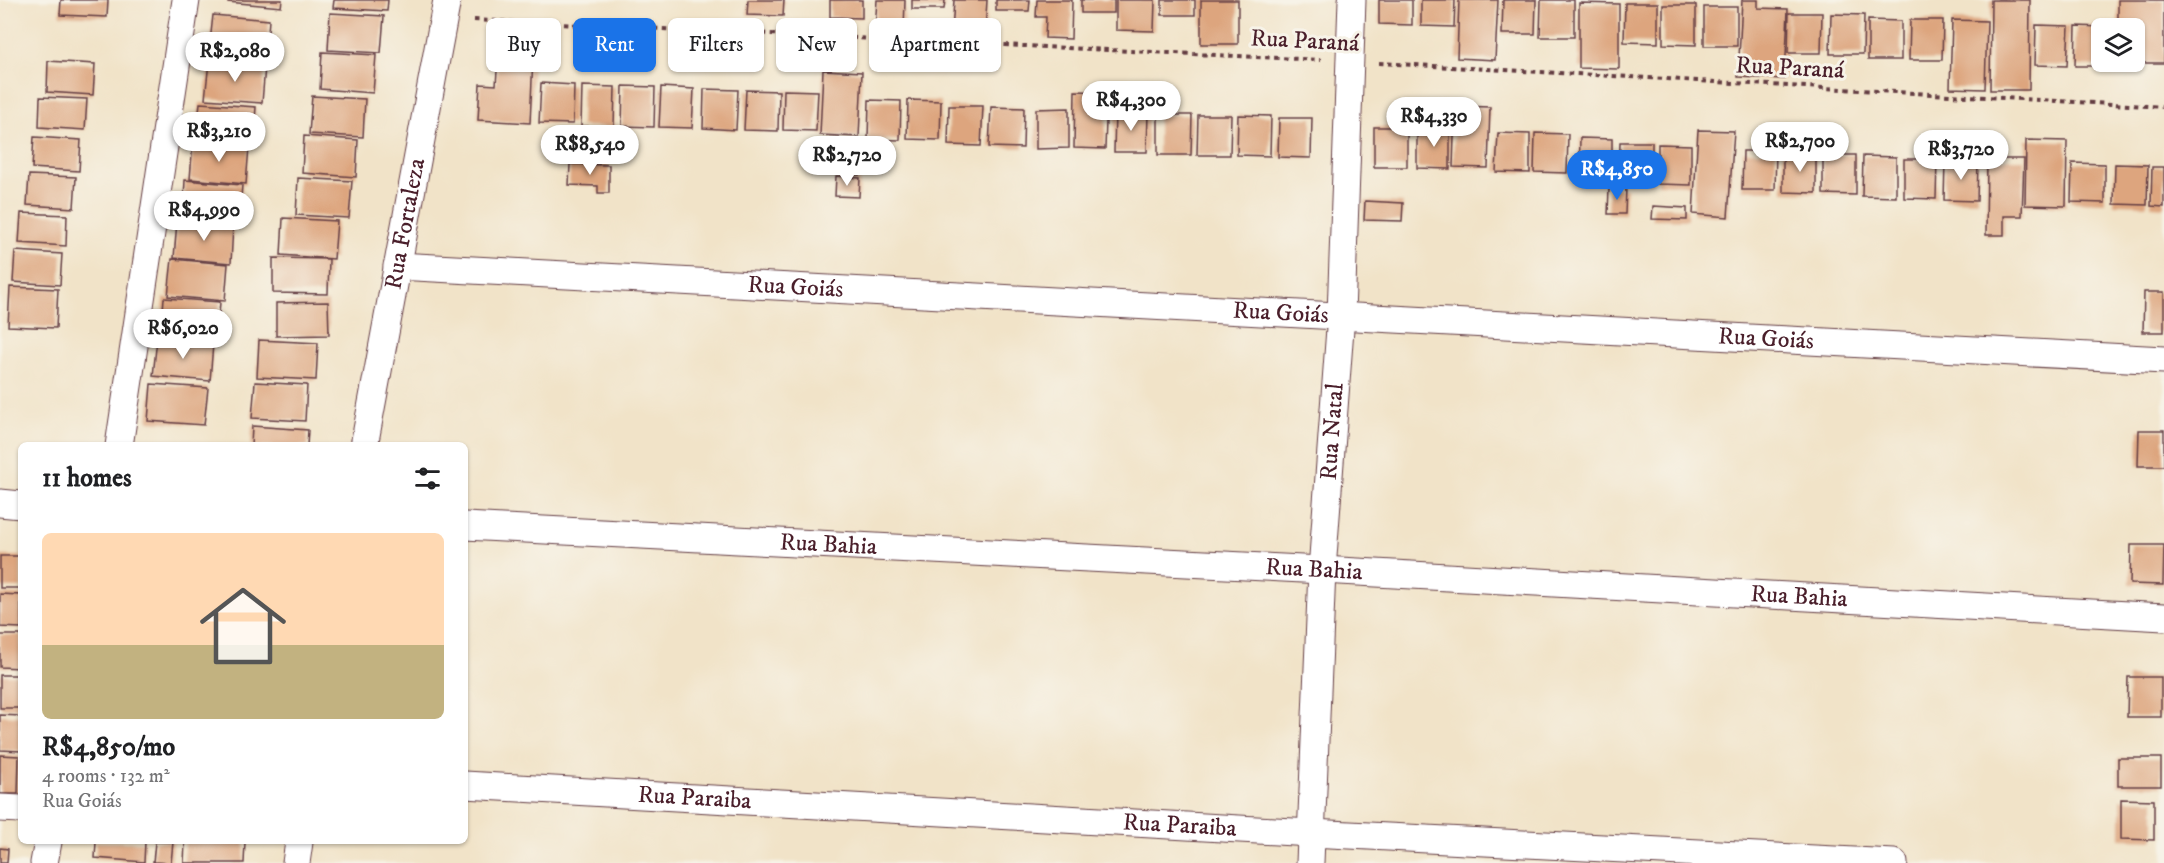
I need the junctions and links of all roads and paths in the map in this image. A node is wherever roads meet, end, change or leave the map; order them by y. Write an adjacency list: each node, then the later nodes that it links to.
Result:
1 (186, 0): 9 (street)
2 (1352, 0): 4 (street, Rua Natal)
3 (445, 9): 4 (path, Rua Paraná); 6 (street, Rua Fortaleza)
4 (1349, 61): 5 (path, Rua Paraná); 7 (street, Rua Natal)
5 (2164, 106)
6 (397, 266): 7 (street, Rua Goiás); 10 (street, Rua Fortaleza)
7 (1341, 315): 8 (street, Rua Goiás); 14 (street, Rua Natal)
8 (2164, 360)
9 (120, 442)
10 (365, 442)
11 (0, 503): 12 (street)
12 (18, 505)
13 (468, 526): 14 (street, Rua Bahia)
14 (1322, 570): 15 (street, Rua Bahia); 19 (street, Rua Natal)
15 (2164, 617)
16 (468, 785): 19 (street, Rua Paraiba)
17 (0, 808): 18 (street)
18 (18, 809)
19 (1311, 833): 24 (street, Rua Natal); 25 (street, Rua Paraiba)
20 (48, 844): 22 (street)
21 (299, 844): 23 (street)
22 (44, 863)
23 (296, 863)
24 (1310, 863)
25 (1894, 863)

